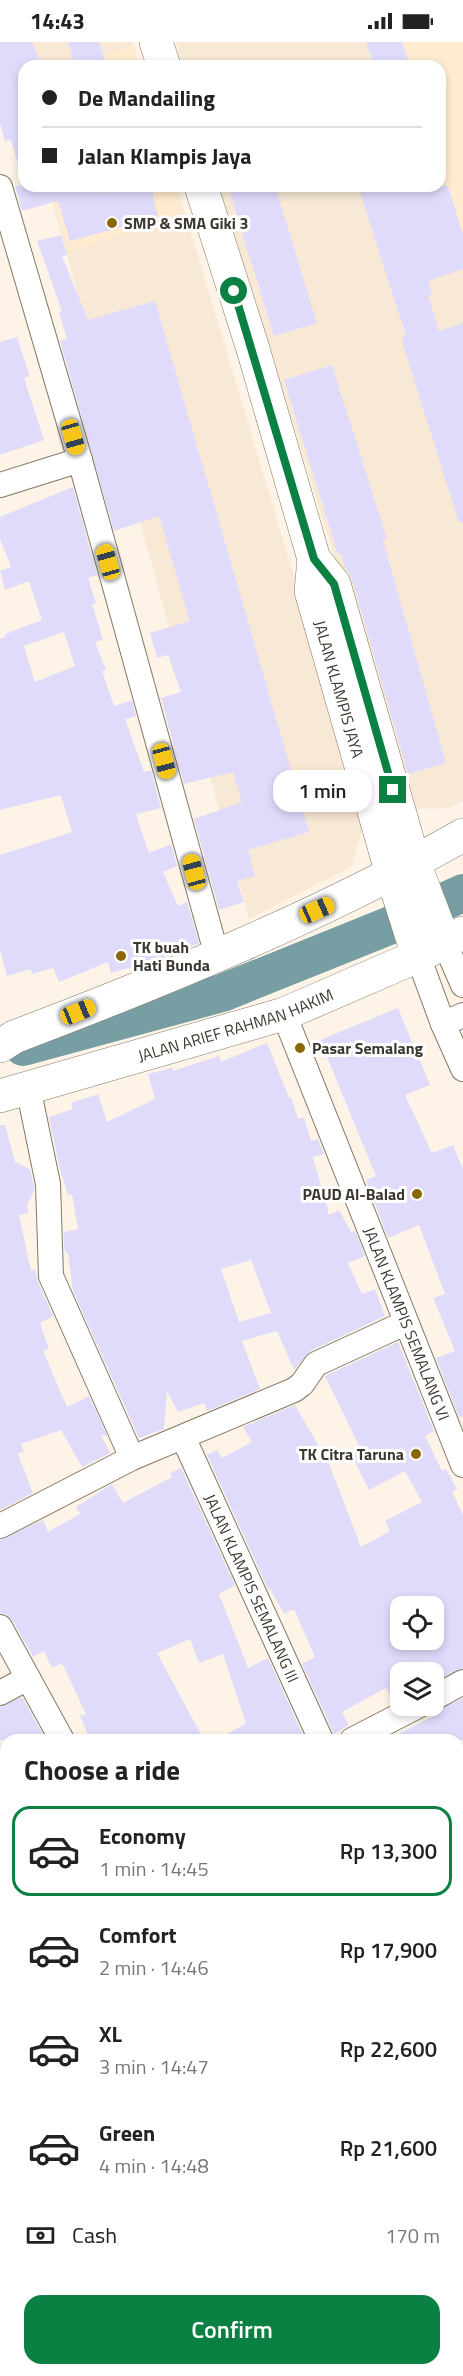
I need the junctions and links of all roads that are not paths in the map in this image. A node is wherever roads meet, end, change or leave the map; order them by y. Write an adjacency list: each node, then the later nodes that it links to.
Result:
1 (156, 42): 2 (street)
2 (162, 60)
3 (0, 187): 5 (street)
4 (203, 192): 8 (street, JALAN KLAMPIS JAYA)
5 (80, 460): 6 (street); 10 (street)
6 (0, 485)
7 (463, 836): 8 (street)
8 (405, 876): 9 (street, JALAN KLAMPIS JAYA); 10 (street)
9 (435, 939): 11 (street); 12 (street, JALAN ARIEF RAHMAN HAKIM); 13 (street)
10 (217, 956): 14 (street)
11 (463, 985)
12 (284, 1014): 16 (street, JALAN ARIEF RAHMAN HAKIM); 17 (street, JALAN KLAMPIS SEMALANG VI)
13 (453, 1020): 15 (street)
14 (7, 1042): 16 (street)
15 (463, 1069)
16 (14, 1092): 19 (street)
17 (405, 1323): 18 (street); 20 (street, JALAN KLAMPIS SEMALANG VI)
18 (183, 1437): 19 (street); 29 (street, JALAN KLAMPIS SEMALANG III)
19 (132, 1458): 21 (street)
20 (463, 1465)
21 (0, 1526)
22 (0, 1627): 23 (street)
23 (28, 1678): 26 (street); 28 (street)
24 (463, 1682): 25 (street)
25 (444, 1692)
26 (0, 1693)
27 (399, 1716): 30 (street)
28 (59, 1734)
29 (318, 1734)
30 (364, 1734)

